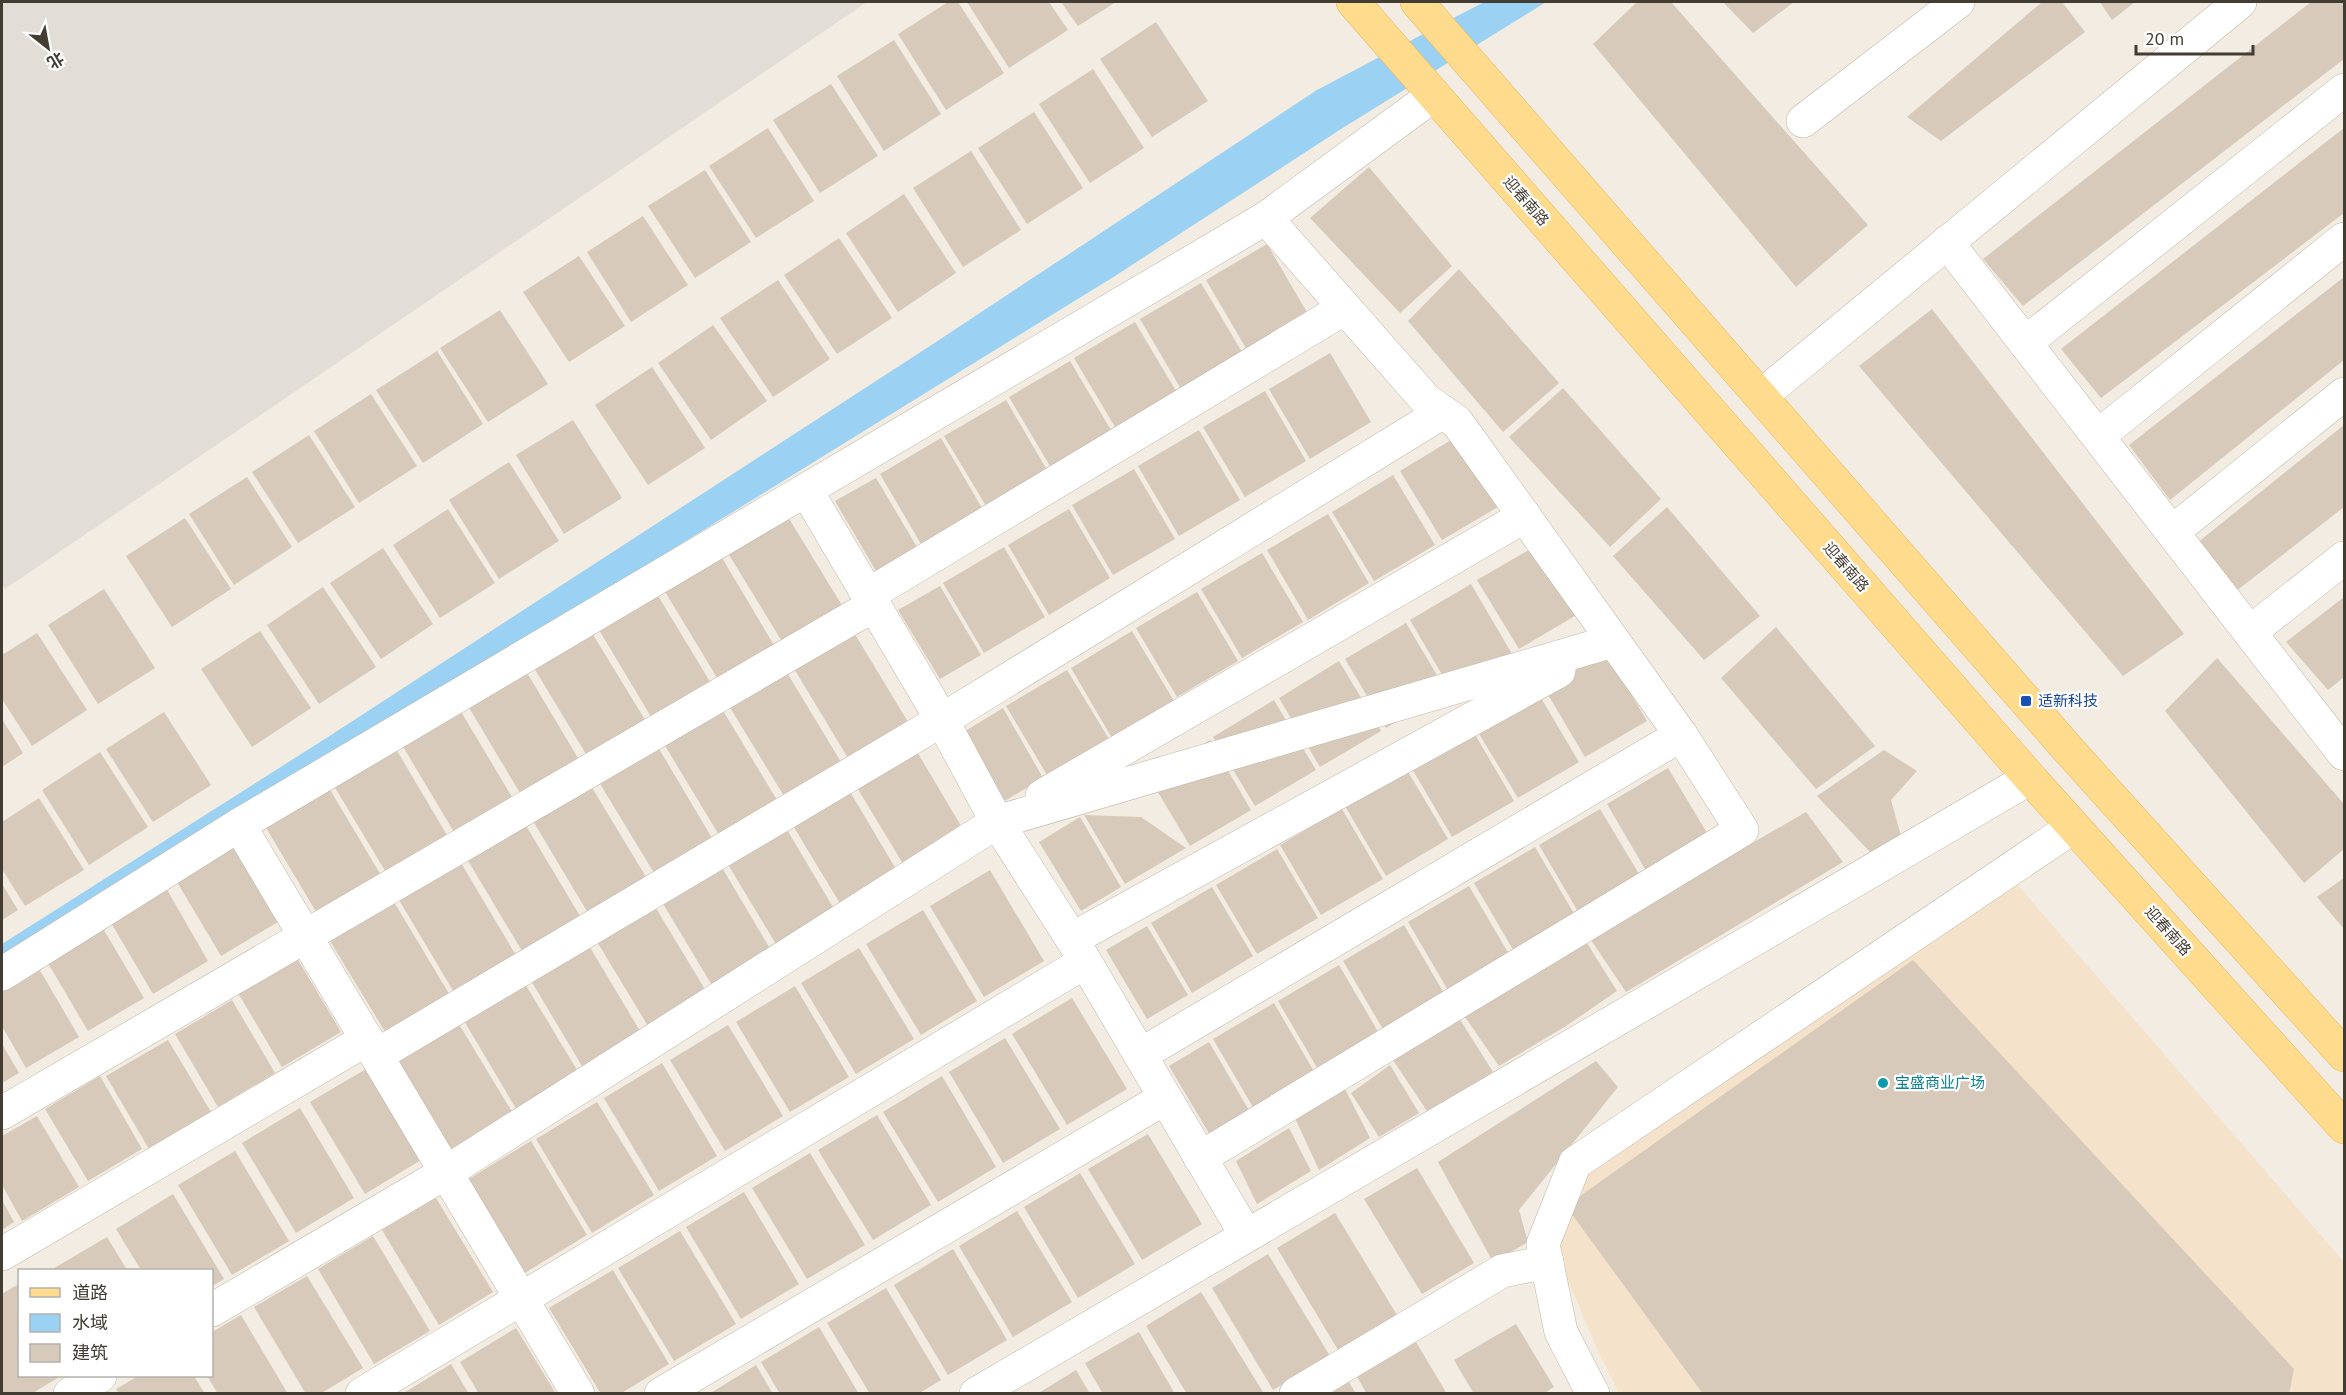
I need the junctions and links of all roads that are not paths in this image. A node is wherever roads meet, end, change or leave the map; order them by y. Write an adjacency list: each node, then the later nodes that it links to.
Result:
1 (1353, 2): 6 (main road, 迎春南路)
2 (1416, 2): 14 (main road)
3 (1958, 2): 7 (street)
4 (2240, 2): 10 (street)
5 (2344, 90): 12 (street)
6 (1434, 95): 8 (street); 28 (main road, 迎春南路)
7 (1803, 121)
8 (1266, 219): 11 (street); 17 (street)
9 (2344, 240): 16 (street)
10 (1947, 242): 12 (street); 14 (street)
11 (1345, 308): 15 (street); 21 (street)
12 (2025, 343): 16 (street)
13 (2344, 394): 19 (street)
14 (1761, 396): 37 (main road)
15 (1443, 412): 18 (street); 24 (street)
16 (2098, 436): 19 (street)
17 (806, 490): 21 (street); 30 (street)
18 (1525, 516): 23 (street); 29 (street)
19 (2172, 532): 22 (street)
20 (2344, 558): 22 (street)
21 (871, 600): 24 (street); 32 (street)
22 (2250, 632): 25 (street)
23 (1613, 641): 26 (street); 29 (street); 33 (street)
24 (942, 720): 29 (street); 35 (street)
25 (2334, 720): 27 (street)
26 (1682, 735): 36 (street); 41 (street)
27 (2344, 754)
28 (2030, 778): 31 (main road, 迎春南路); 43 (street)
29 (997, 822): 33 (street); 42 (street)
30 (239, 825): 32 (street); 34 (street)
31 (2073, 826): 40 (main road, 迎春南路); 45 (street)
32 (305, 936): 35 (street); 39 (street)
33 (1078, 950): 36 (street); 46 (street)
34 (2, 974)
35 (372, 1047): 42 (street); 44 (street)
36 (1140, 1055): 38 (street)
37 (2344, 1055)
38 (1165, 1098): 41 (street); 52 (street)
39 (2, 1113)
40 (2344, 1127)
41 (1200, 1158): 43 (street)
42 (445, 1173): 46 (street); 47 (street)
43 (1246, 1235): 48 (street)
44 (13, 1258)
45 (1547, 1262): 49 (street); 53 (street)
46 (521, 1299): 50 (street); 51 (street)
47 (213, 1309)
48 (986, 1391)
49 (1592, 1393)
50 (362, 1394)
51 (578, 1394)
52 (661, 1394)
53 (1296, 1394)

